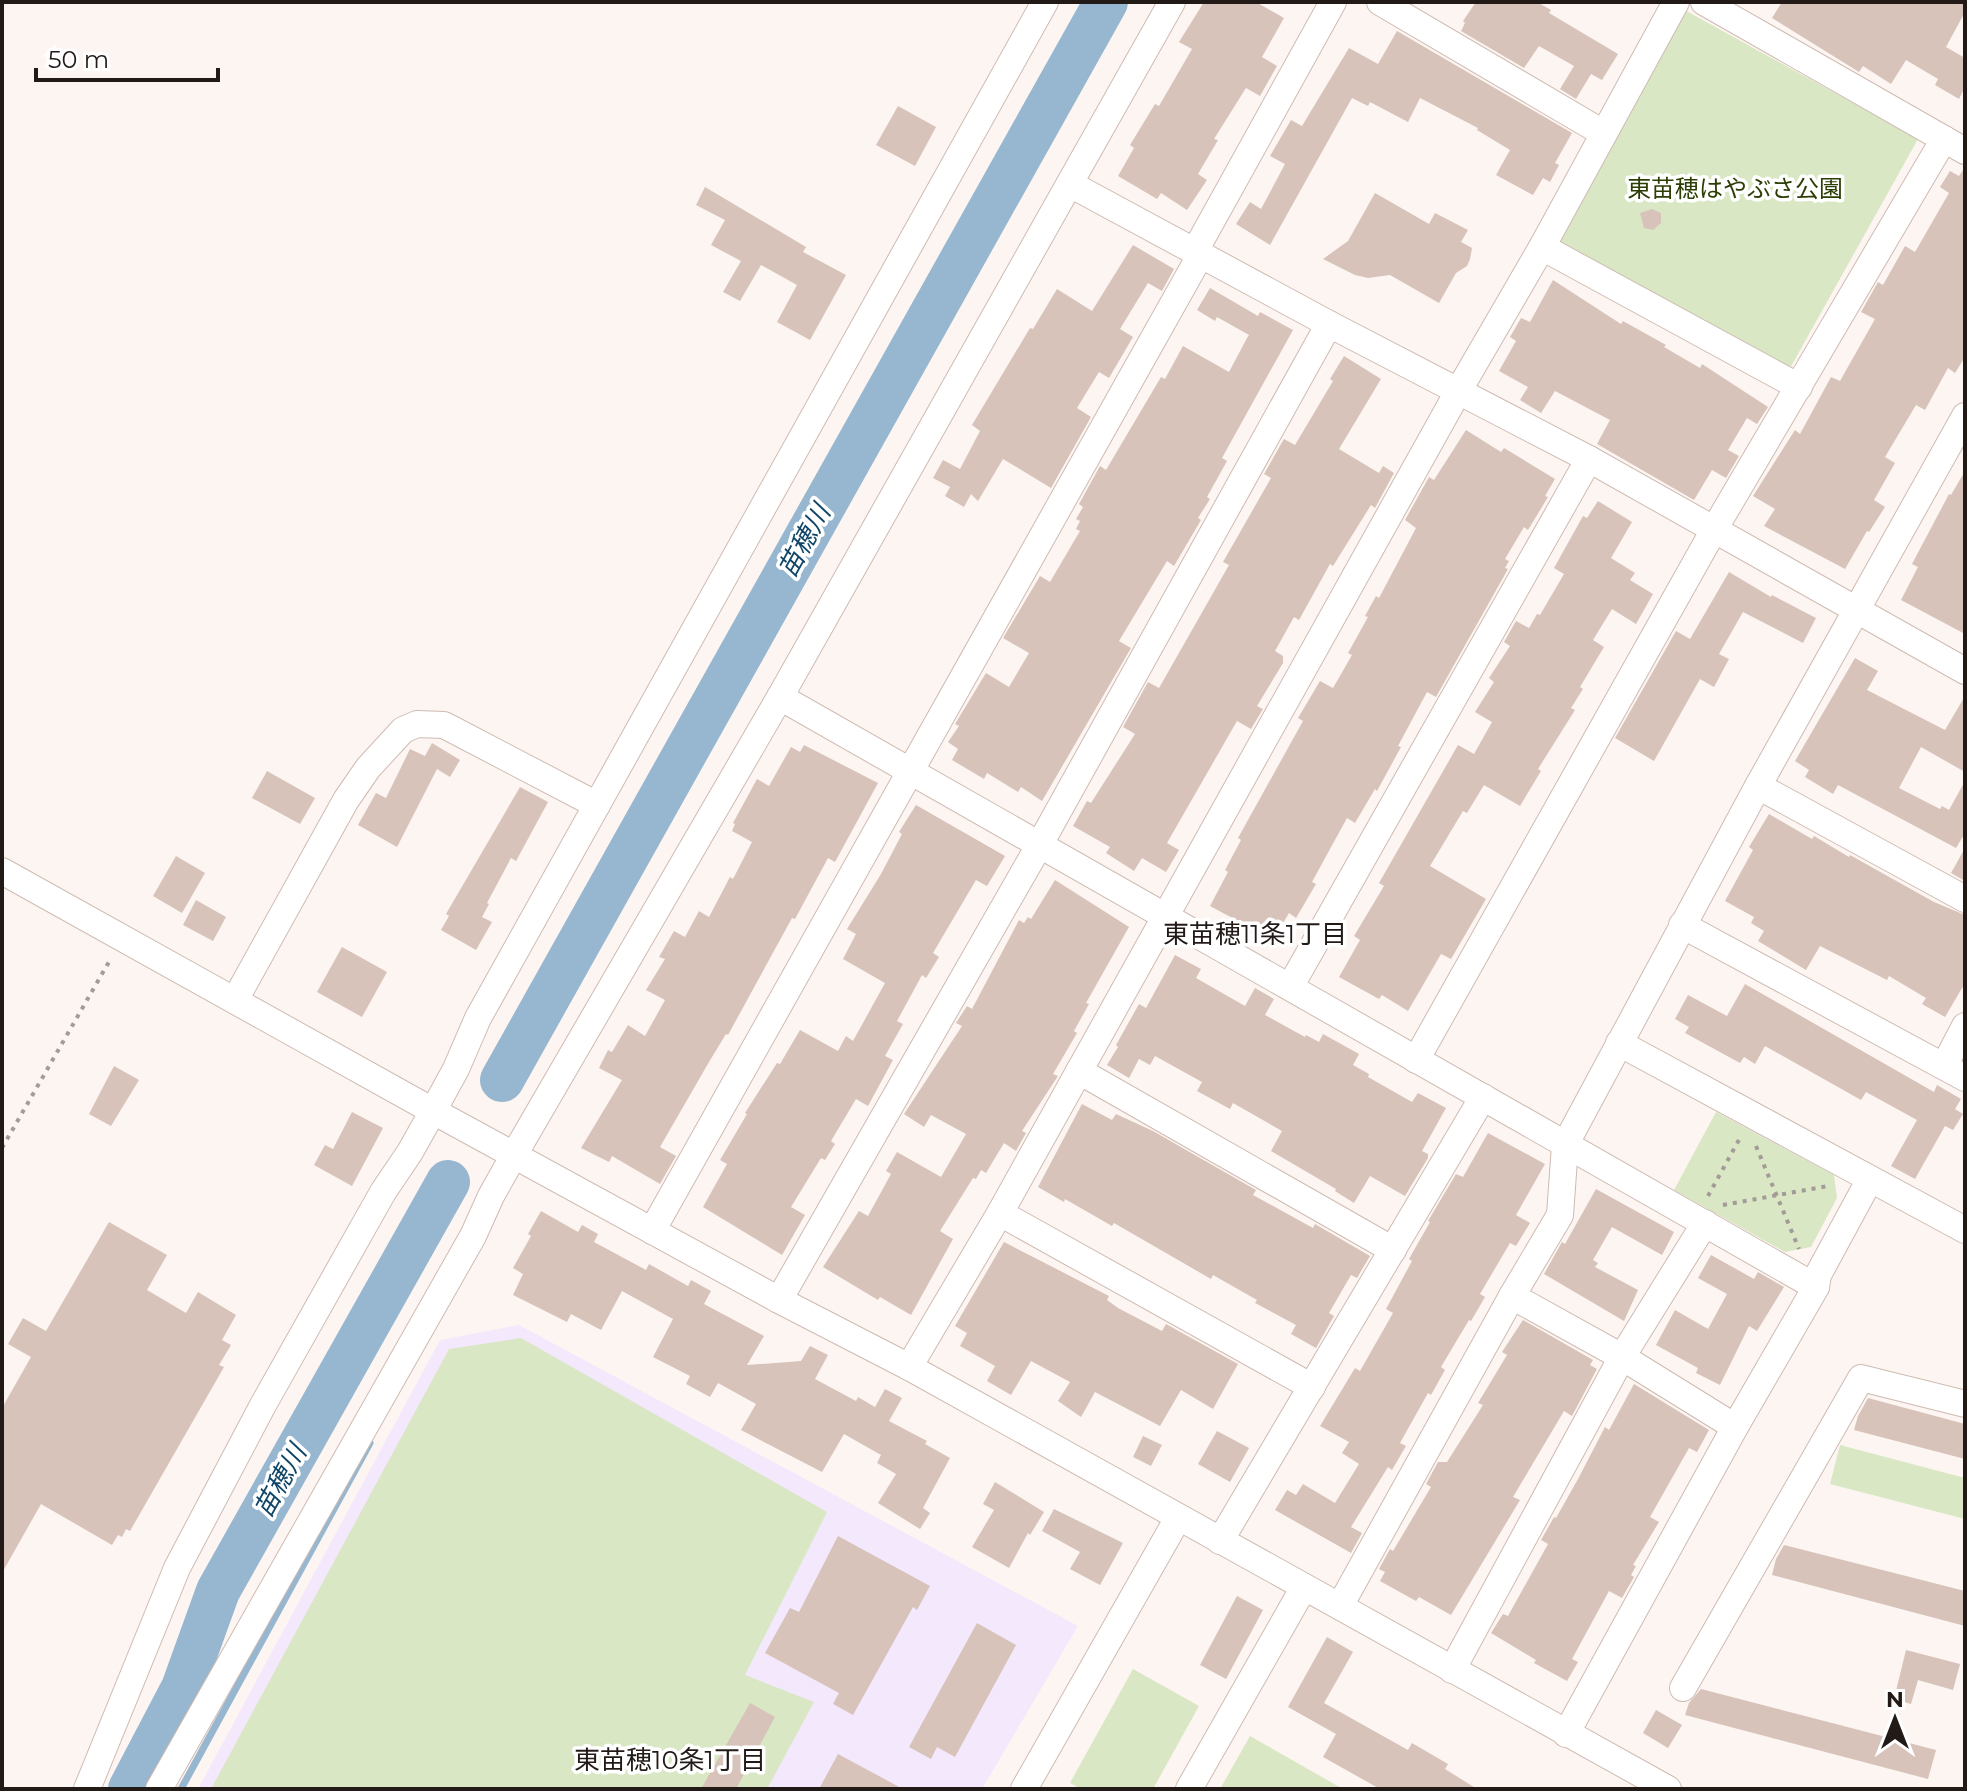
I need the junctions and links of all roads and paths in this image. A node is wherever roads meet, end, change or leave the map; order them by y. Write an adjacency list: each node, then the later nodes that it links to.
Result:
1 (1045, 2): 23 (street)
2 (1172, 2): 9 (street)
3 (1333, 2): 11 (street)
4 (1380, 2): 7 (street)
5 (1676, 2): 7 (street)
6 (1704, 2): 8 (street)
7 (1603, 133): 10 (street)
8 (1955, 145): 13 (street)
9 (1070, 184): 11 (street); 20 (street)
10 (1542, 247): 13 (street); 14 (street)
11 (1198, 253): 12 (street); 21 (street)
12 (1329, 324): 14 (street); 24 (street)
13 (1799, 387): 17 (street)
14 (1459, 390): 16 (street); 27 (street)
15 (1965, 416): 18 (street)
16 (1589, 459): 17 (street); 30 (street)
17 (1715, 528): 18 (street); 34 (street)
18 (1856, 611): 19 (street); 22 (street)
19 (1965, 671)
20 (780, 697): 21 (street); 43 (street)
21 (911, 770): 24 (street); 50 (street)
22 (1758, 786): 26 (street); 28 (street)
23 (597, 805): 31 (street); 38 (street)
24 (1040, 844): 27 (street); 55 (street)
25 (2, 871): 29 (street)
26 (1965, 899)
27 (1164, 917): 30 (street); 35 (street)
28 (1682, 925): 33 (street); 36 (street)
29 (123, 937): 31 (street); 42 (path)
30 (1290, 987): 34 (street)
31 (235, 1000): 38 (street)
32 (1965, 1026): 36 (street)
33 (1619, 1043): 41 (street); 44 (street)
34 (1416, 1060): 37 (street)
35 (1079, 1071): 47 (street); 51 (street)
36 (1954, 1072)
37 (1483, 1097): 41 (street); 51 (street)
38 (433, 1111): 43 (street); 68 (street)
39 (1747, 1125): 48 (path)
40 (1753, 1139): 46 (path)
41 (1565, 1145): 48 (street); 54 (street)
42 (2, 1148)
43 (514, 1155): 50 (street); 69 (street)
44 (1870, 1179): 49 (street); 53 (street)
45 (1838, 1185): 46 (path)
46 (1776, 1195): 48 (path); 52 (path)
47 (1000, 1213): 57 (street); 58 (street)
48 (1707, 1213): 53 (street); 56 (street)
49 (1965, 1230)
50 (652, 1231): 55 (street)
51 (1393, 1250): 58 (street)
52 (1802, 1257)
53 (1816, 1287): 60 (street)
54 (1512, 1296): 56 (street); 64 (street)
55 (779, 1300): 57 (street)
56 (1622, 1357): 60 (street); 65 (street)
57 (909, 1367): 61 (street)
58 (1312, 1387): 62 (street)
59 (1965, 1404): 66 (street)
60 (1735, 1427): 67 (street)
61 (1178, 1518): 62 (street); 70 (street)
62 (1220, 1541): 63 (street)
63 (1304, 1587): 64 (street); 71 (street)
64 (1340, 1606): 65 (street)
65 (1452, 1670): 67 (street)
66 (1683, 1688)
67 (1566, 1734): 72 (street)
68 (87, 1789)
69 (159, 1789)
70 (1024, 1789)
71 (1189, 1789)
72 (1668, 1789)

